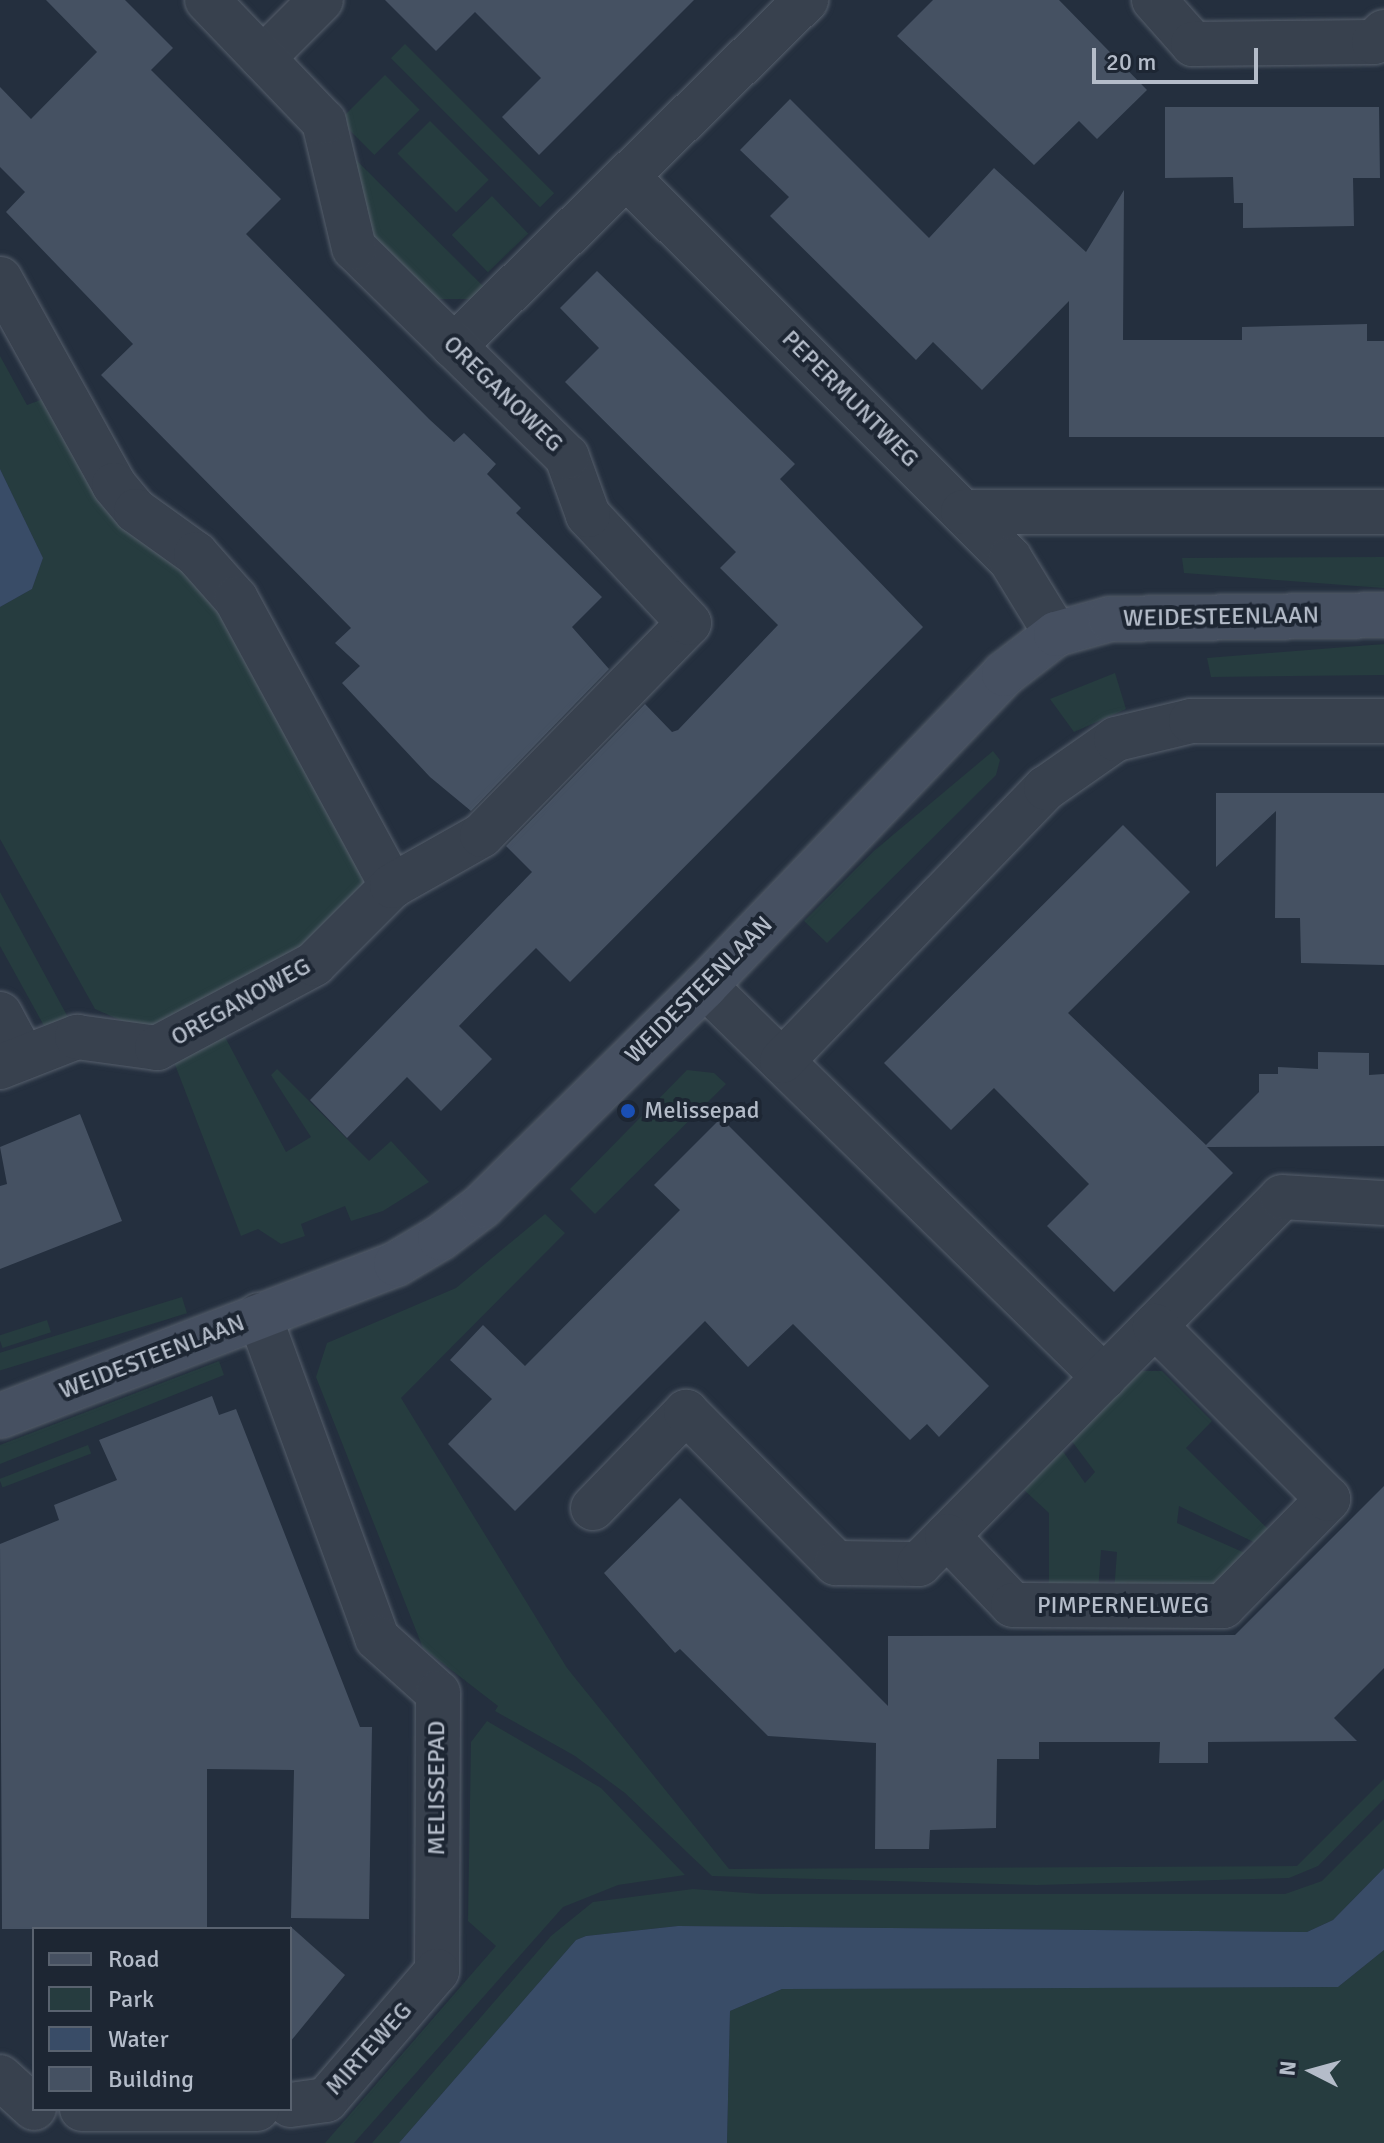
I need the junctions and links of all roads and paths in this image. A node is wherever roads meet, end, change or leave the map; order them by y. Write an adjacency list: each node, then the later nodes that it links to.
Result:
1 (207, 0): 6 (street, OREGANOWEG)
2 (321, 0): 6 (street)
3 (806, 0): 7 (street)
4 (1154, 0): 5 (street)
5 (1384, 32)
6 (263, 58): 9 (street, OREGANOWEG)
7 (627, 177): 9 (street); 10 (street, PEPERMUNTWEG)
8 (0, 279): 15 (street)
9 (454, 346): 15 (street, OREGANOWEG)
10 (963, 512): 11 (street); 13 (street, PEPERMUNTWEG)
11 (1384, 512)
12 (1384, 615): 13 (street, WEIDESTEENLAAN)
13 (1056, 634): 16 (street, WEIDESTEENLAAN)
14 (1384, 721): 18 (street)
15 (392, 886): 19 (street, OREGANOWEG)
16 (705, 986): 18 (street); 21 (street, WEIDESTEENLAAN)
17 (0, 1014): 19 (street)
18 (782, 1061): 23 (street)
19 (12, 1062)
20 (1384, 1203): 22 (street)
21 (259, 1315): 24 (street, WEIDESTEENLAAN); 27 (street, MELISSEPAD)
22 (1155, 1326): 23 (street); 26 (street, PIMPERNELWEG)
23 (1104, 1377): 26 (street)
24 (0, 1416)
25 (593, 1508): 26 (street)
26 (947, 1536)
27 (437, 1971): 29 (street, MIRTEWEG)
28 (0, 2077): 30 (street)
29 (292, 2105)
30 (32, 2106)

